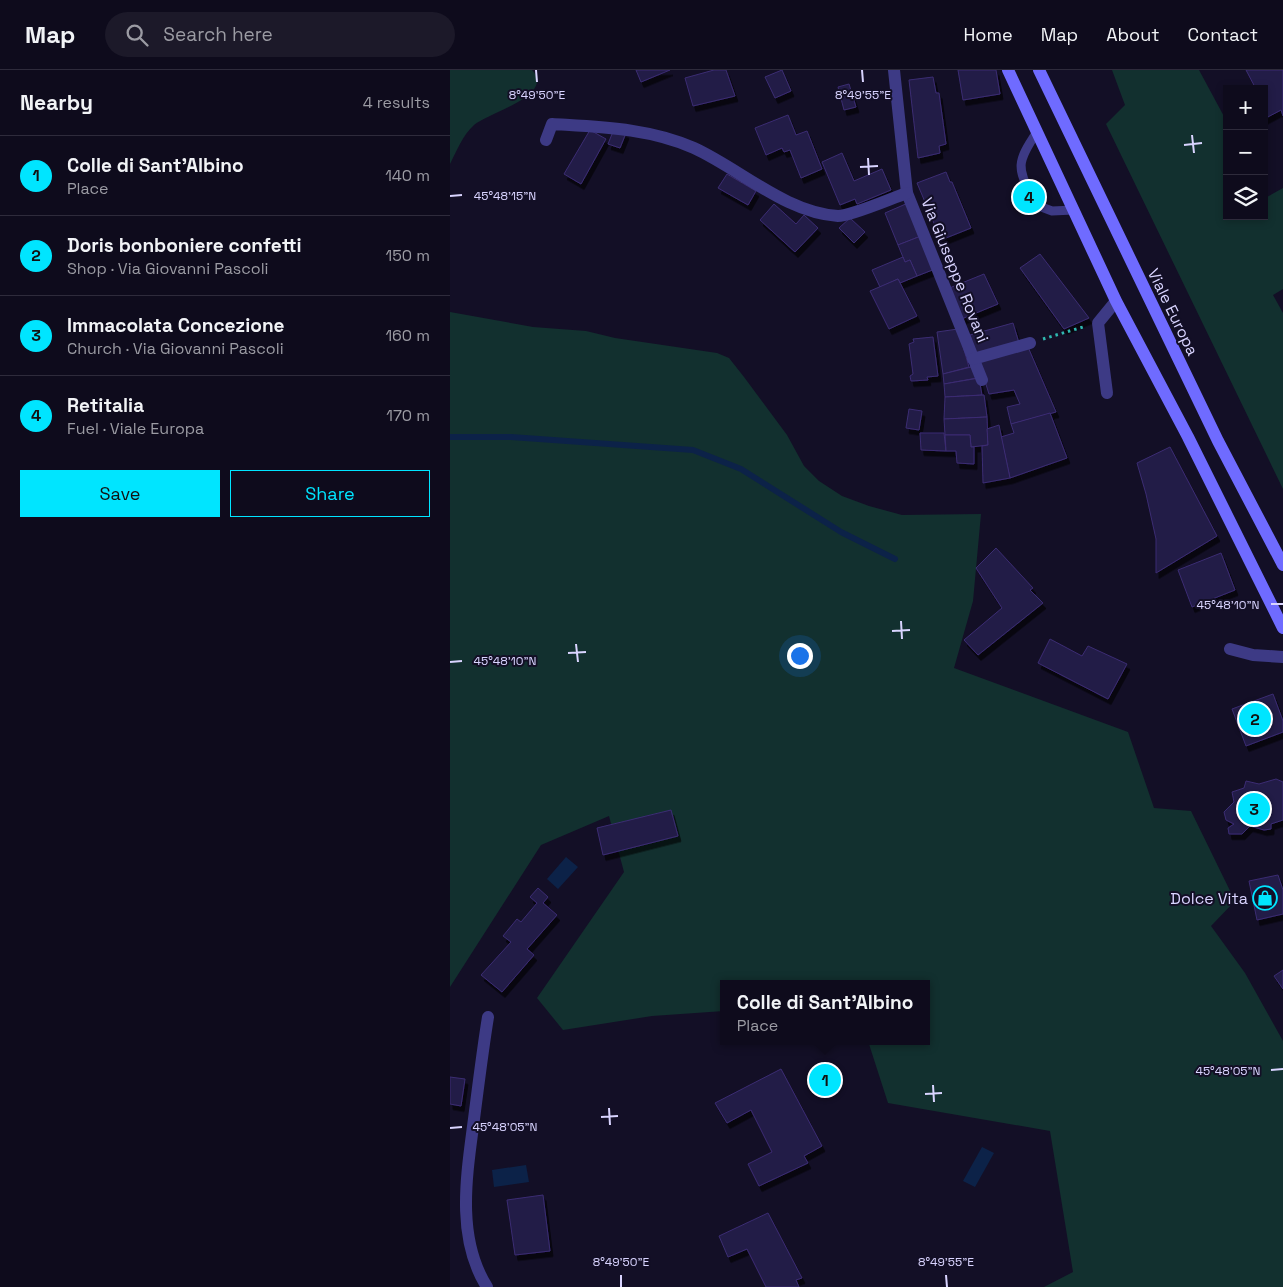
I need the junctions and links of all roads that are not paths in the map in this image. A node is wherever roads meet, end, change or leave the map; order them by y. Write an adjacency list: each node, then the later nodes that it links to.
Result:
1 (894, 70): 6 (street, Via Giuseppe Rovani)
2 (1008, 70): 4 (street)
3 (1039, 70): 13 (street, Viale Europa)
4 (1037, 132): 7 (street); 7 (lane)
5 (546, 140): 6 (street, Via Giuseppe Rovani)
6 (907, 194): 10 (street, Via Giuseppe Rovani)
7 (1074, 210): 8 (street)
8 (1116, 300): 12 (street); 14 (street)
9 (1030, 343): 10 (street, Via Giuseppe Rovani)
10 (973, 359): 11 (street, Via Giuseppe Rovani)
11 (982, 380)
12 (1107, 393)
13 (1283, 565)
14 (1283, 628)
15 (1230, 649): 16 (street)
16 (1283, 657)
17 (488, 1016): 18 (street)
18 (487, 1287)

